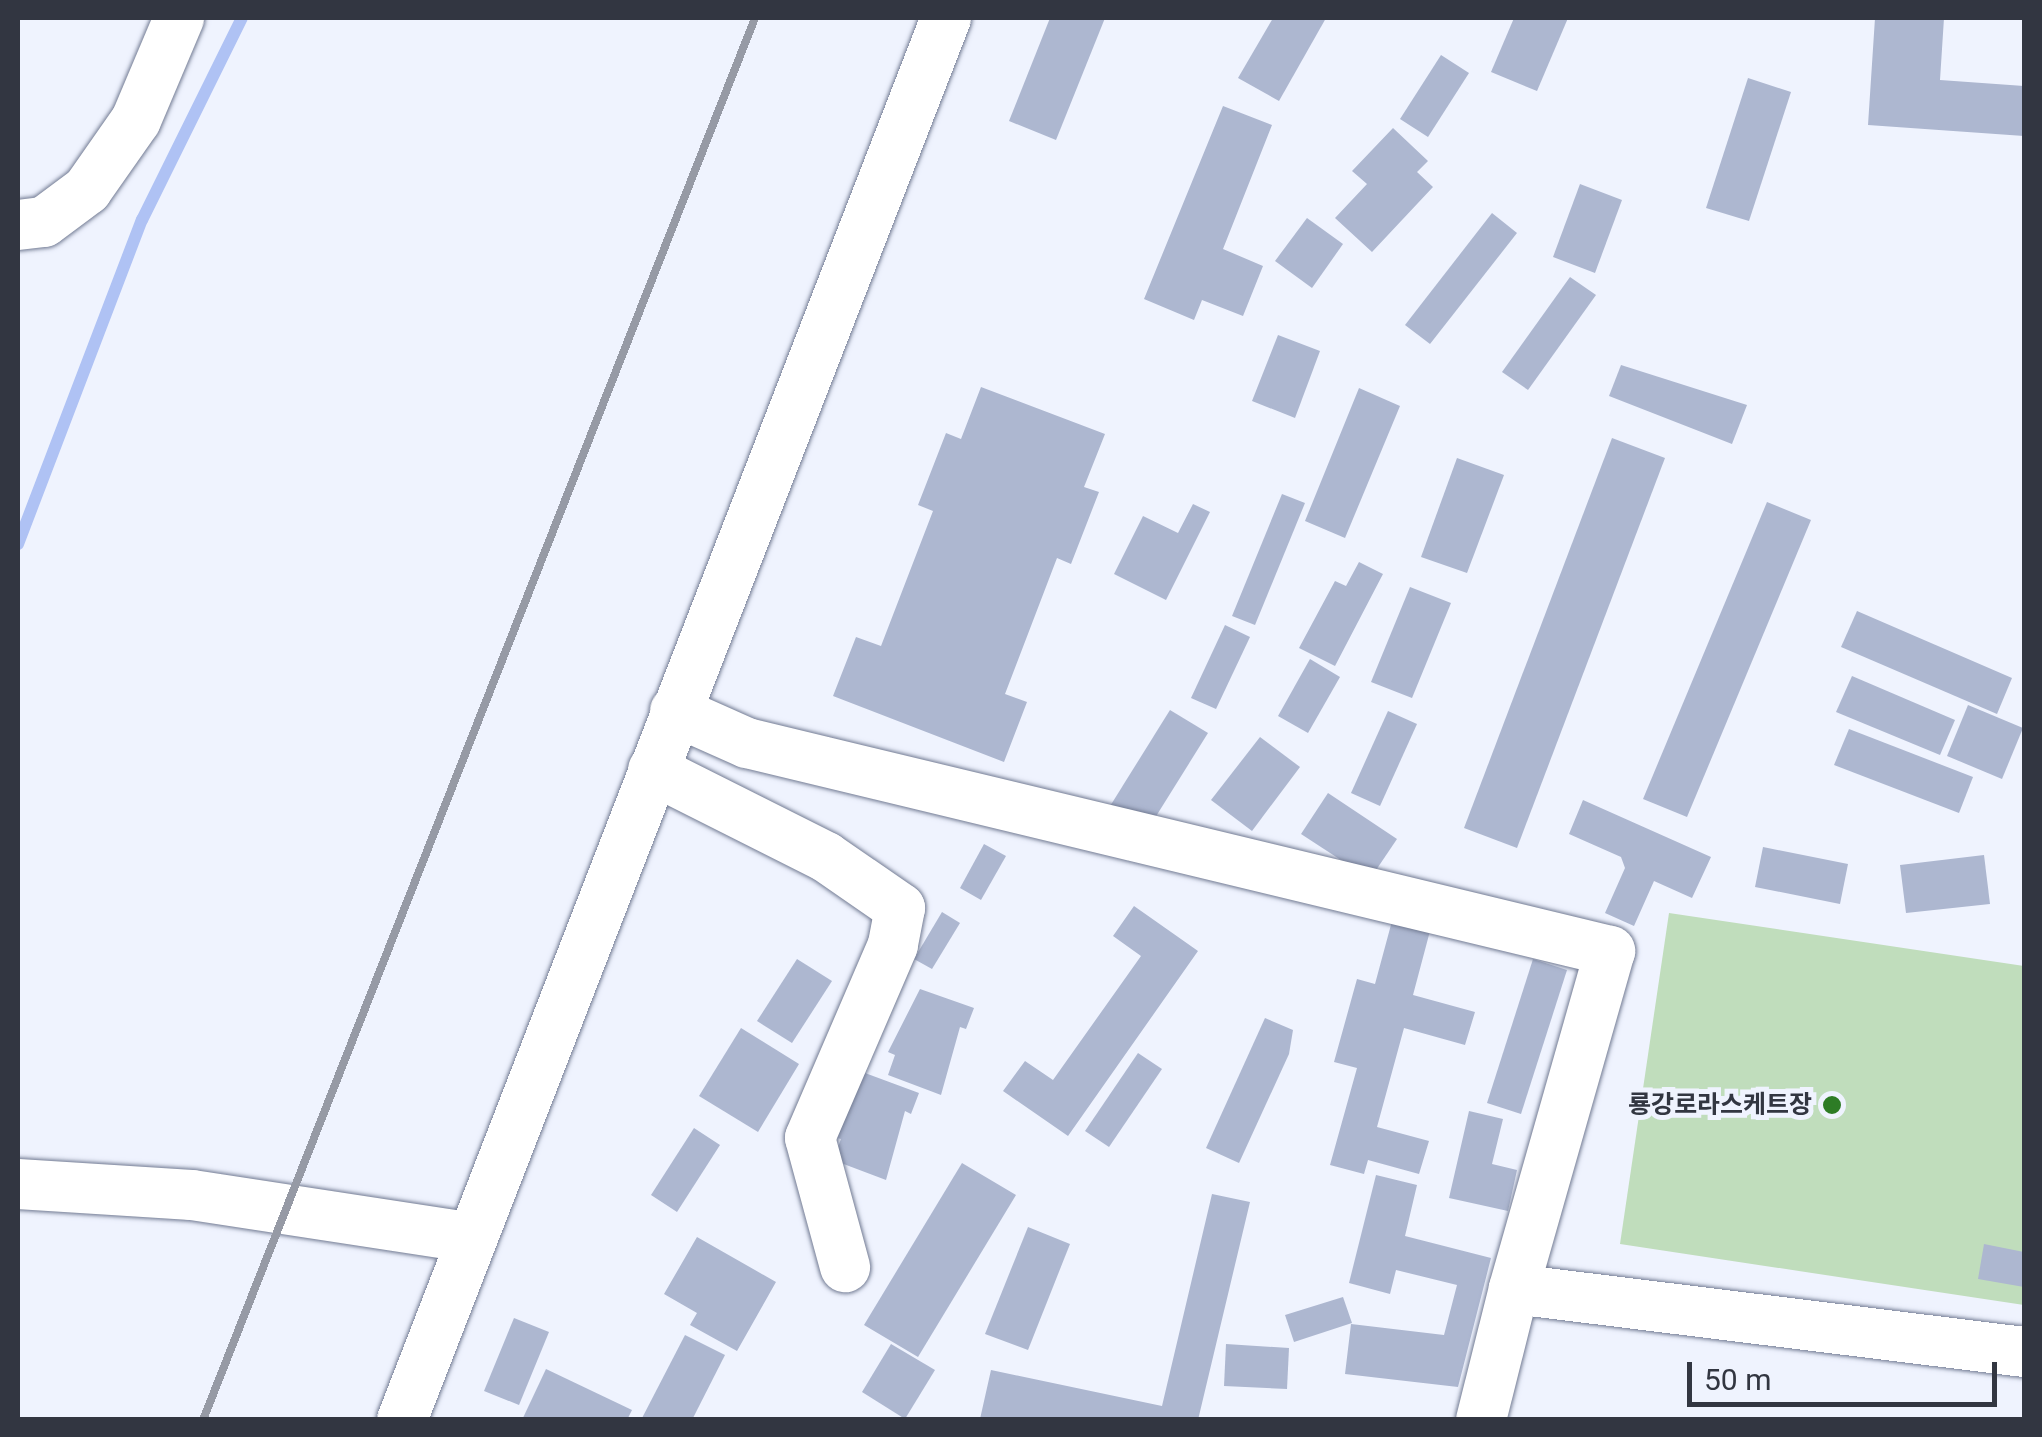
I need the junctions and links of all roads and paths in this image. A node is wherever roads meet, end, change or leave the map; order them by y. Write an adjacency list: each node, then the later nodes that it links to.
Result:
1 (179, 18): 3 (street)
2 (946, 18): 4 (street)
3 (18, 224)
4 (675, 710): 5 (street); 9 (street)
5 (653, 770): 7 (street); 8 (street)
6 (18, 1184): 7 (street)
7 (472, 1238): 11 (street)
8 (845, 1268)
9 (1514, 1289): 10 (street); 12 (street)
10 (2024, 1352)
11 (402, 1420)
12 (1481, 1420)

